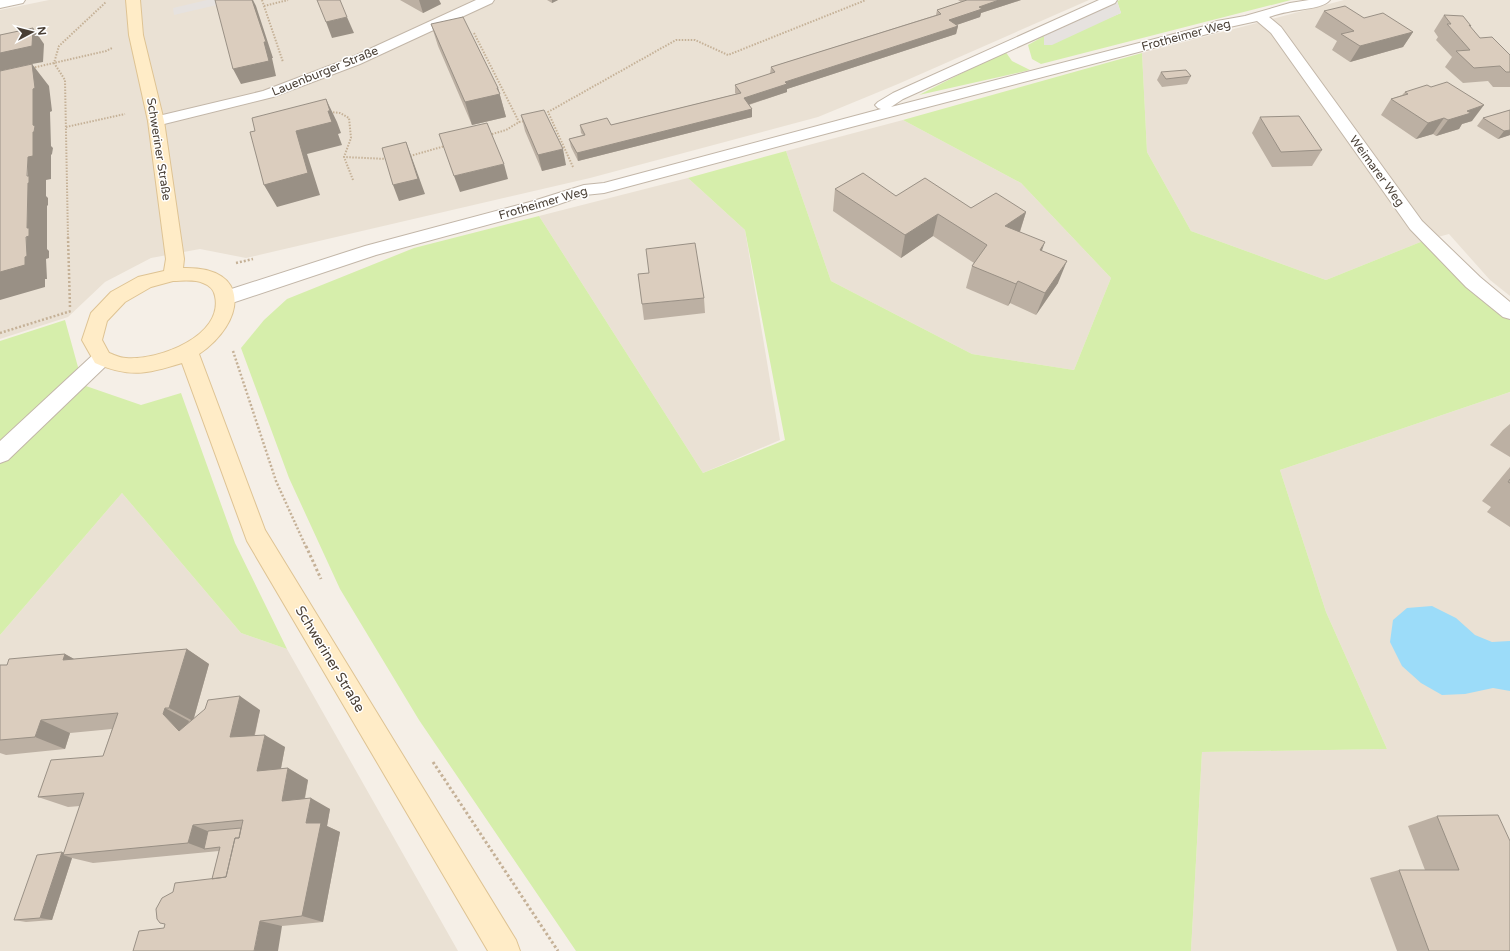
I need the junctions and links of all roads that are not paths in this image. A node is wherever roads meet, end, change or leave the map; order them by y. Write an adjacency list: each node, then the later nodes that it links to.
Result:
1 (18, 0): 6 (street)
2 (133, 0): 10 (street, Schweriner Straße)
3 (487, 0): 10 (street, Lauenburger Straße)
4 (1110, 0): 8 (street, Frotheimer Weg)
5 (1323, 0): 7 (street, Frotheimer Weg)
6 (0, 4)
7 (1259, 16): 9 (street, Frotheimer Weg); 14 (street, Weimarer Weg)
8 (1018, 54): 9 (street, Frotheimer Weg); 11 (street, Frotheimer Weg)
9 (1049, 70): 11 (street, Frotheimer Weg)
10 (155, 114): 12 (street, Schweriner Straße)
11 (863, 117): 13 (street, Frotheimer Weg)
12 (173, 275): 13 (street); 15 (street)
13 (226, 298): 16 (street)
14 (1510, 312)
15 (102, 358): 16 (street); 17 (street)
16 (191, 359): 18 (street, Schweriner Straße)
17 (0, 454)
18 (505, 951)

